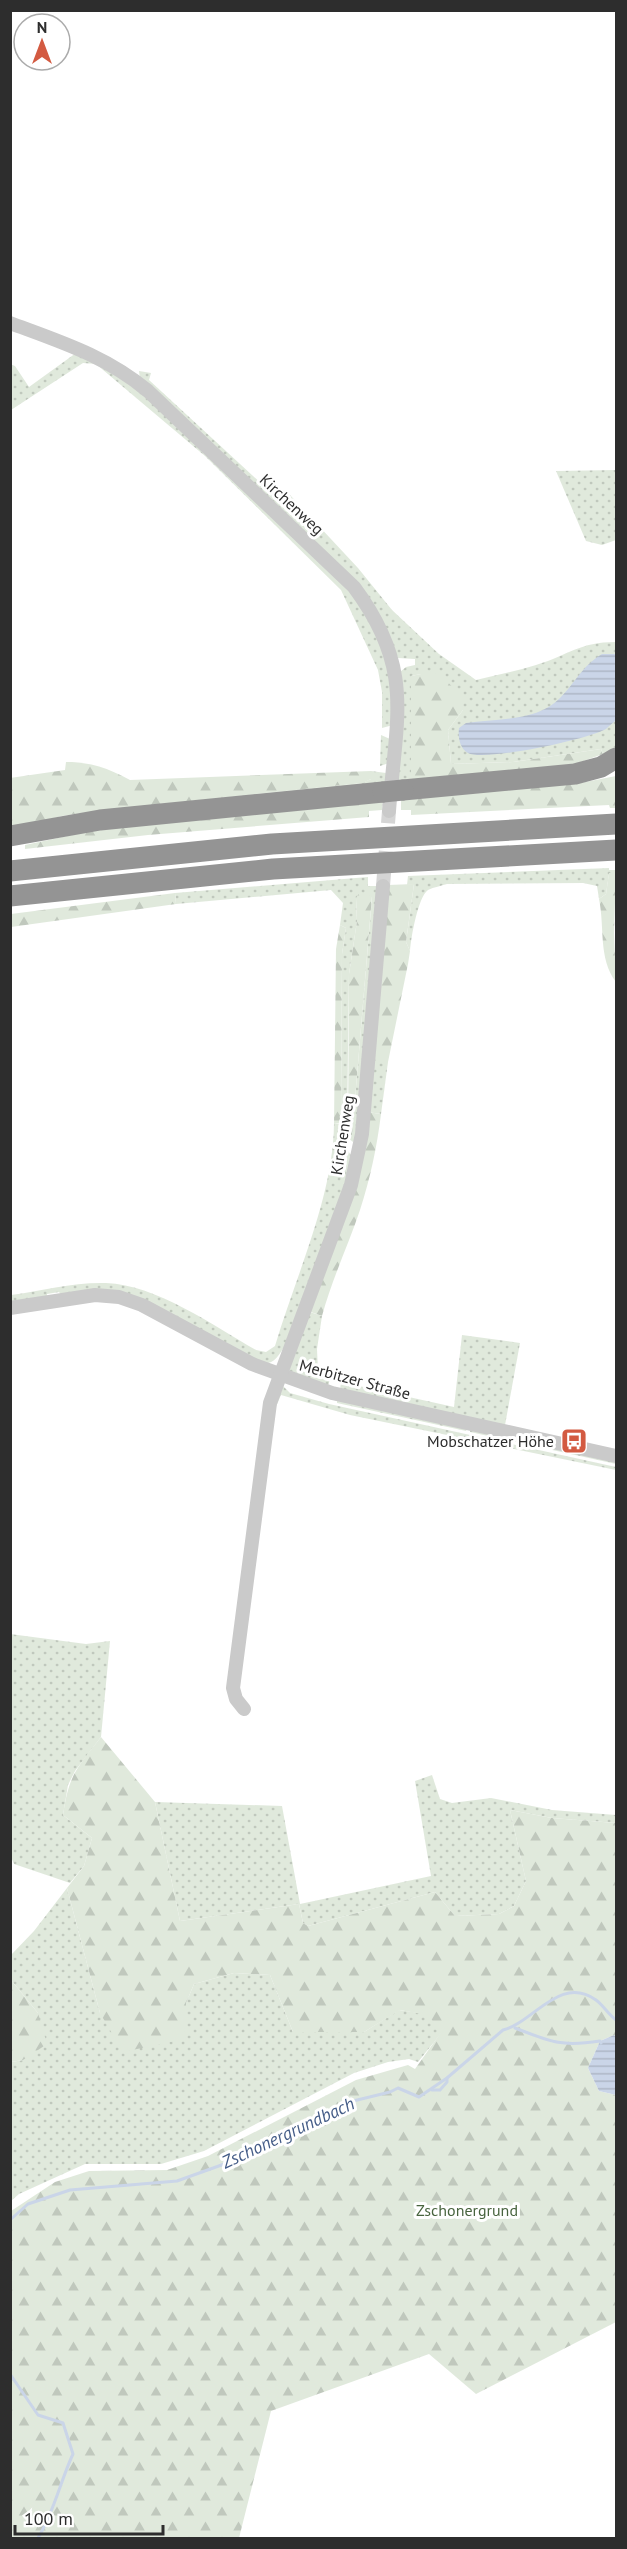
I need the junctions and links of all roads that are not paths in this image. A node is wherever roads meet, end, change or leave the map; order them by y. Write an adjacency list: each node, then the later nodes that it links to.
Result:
1 (10, 323): 3 (street, Kirchenweg)
2 (616, 758): 3 (highway)
3 (392, 798): 5 (highway)
4 (616, 824): 7 (highway)
5 (10, 836)
6 (616, 850): 9 (highway)
7 (10, 871)
8 (383, 886): 11 (street, Kirchenweg)
9 (10, 896)
10 (10, 1308): 11 (street)
11 (279, 1375): 12 (street, Merbitzer Straße); 13 (street, Merbitzer Straße)
12 (616, 1456)
13 (244, 1709)

